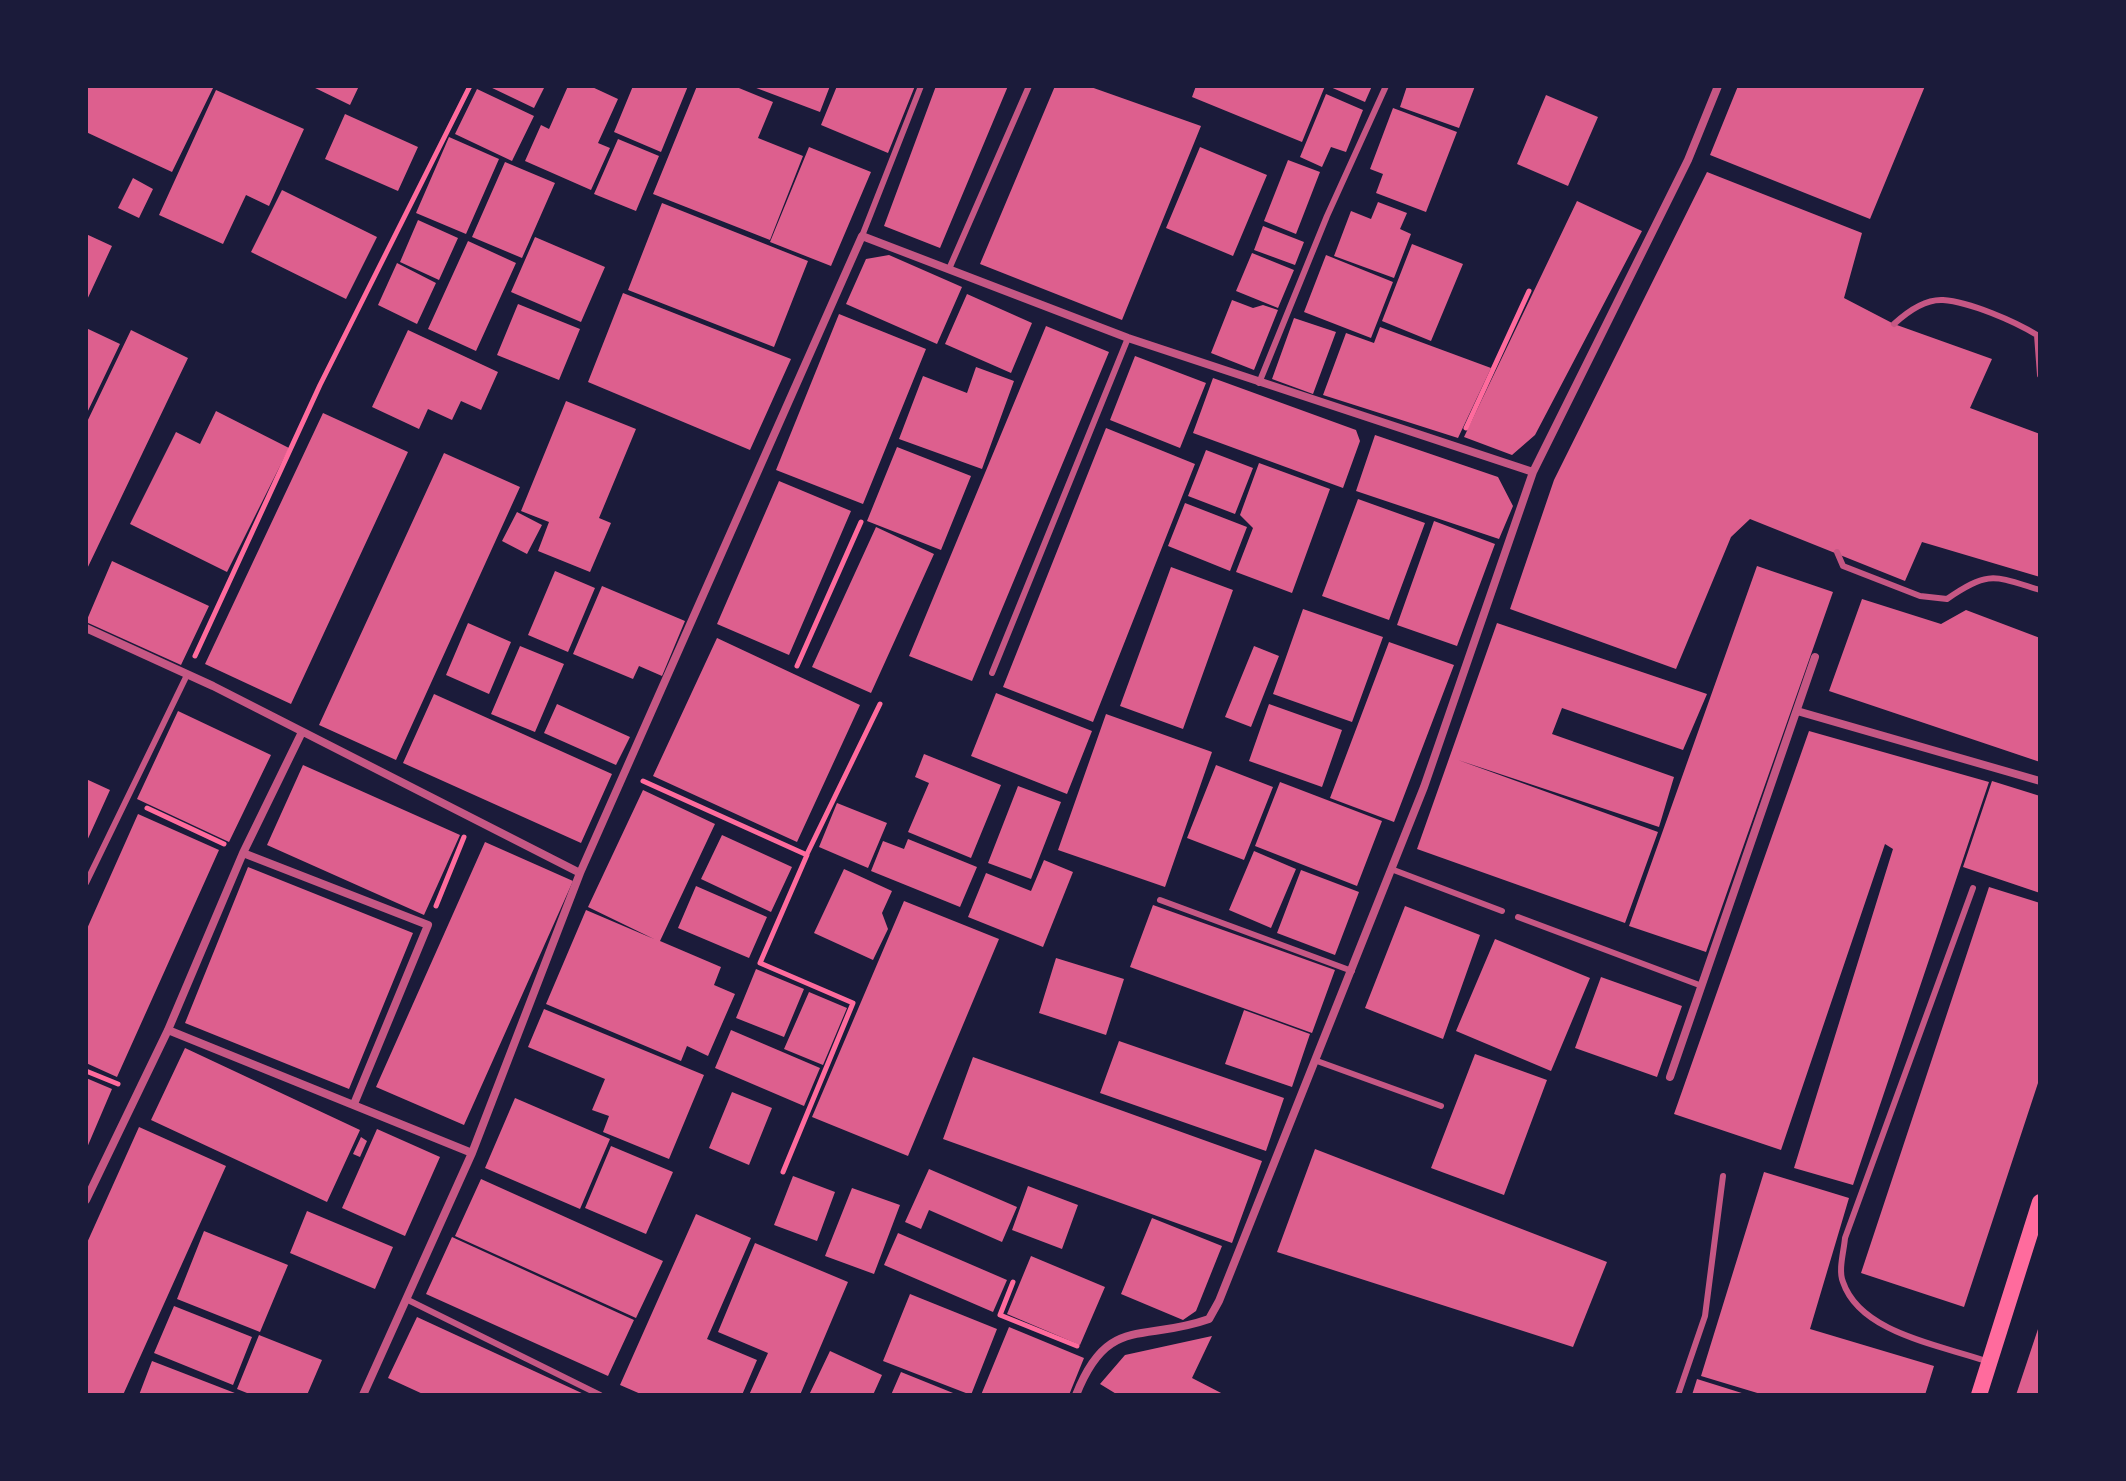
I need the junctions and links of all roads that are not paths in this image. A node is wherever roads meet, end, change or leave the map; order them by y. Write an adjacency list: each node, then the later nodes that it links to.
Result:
1 (921, 86): 5 (lane)
2 (1029, 86): 6 (lane)
3 (1386, 86): 10 (lane)
4 (1718, 86): 11 (street)
5 (862, 236): 6 (street); 23 (street)
6 (949, 269): 8 (street)
7 (1894, 324): 9 (lane)
8 (1128, 338): 10 (street); 16 (lane)
9 (2040, 375)
10 (1259, 383): 11 (street)
11 (1533, 472): 22 (street)
12 (1837, 552): 13 (lane)
13 (2040, 590)
14 (86, 628): 17 (street)
15 (1815, 657): 18 (street)
16 (992, 673)
17 (187, 675): 19 (street); 24 (lane)
18 (1797, 711): 20 (street); 30 (street)
19 (302, 732): 21 (street); 23 (street)
20 (2040, 781)
21 (243, 853): 31 (street); 34 (street)
22 (1391, 869): 27 (lane); 29 (street)
23 (580, 873): 36 (street)
24 (86, 883)
25 (1973, 888): 41 (lane)
26 (1160, 900): 29 (lane)
27 (1502, 911)
28 (1518, 917): 30 (lane)
29 (1352, 971): 32 (street)
30 (1702, 986): 33 (street)
31 (168, 1030): 34 (street); 38 (street)
32 (1317, 1061): 35 (lane); 44 (street)
33 (1670, 1077)
34 (354, 1104): 36 (street)
35 (1441, 1106)
36 (472, 1153): 40 (street)
37 (1723, 1176): 45 (lane)
38 (86, 1200)
39 (2040, 1202): 41 (main road)
40 (406, 1299): 42 (street); 43 (lane)
41 (1989, 1363): 46 (main road)
42 (363, 1395)
43 (600, 1395)
44 (1076, 1395)
45 (1678, 1395)
46 (1979, 1395)

